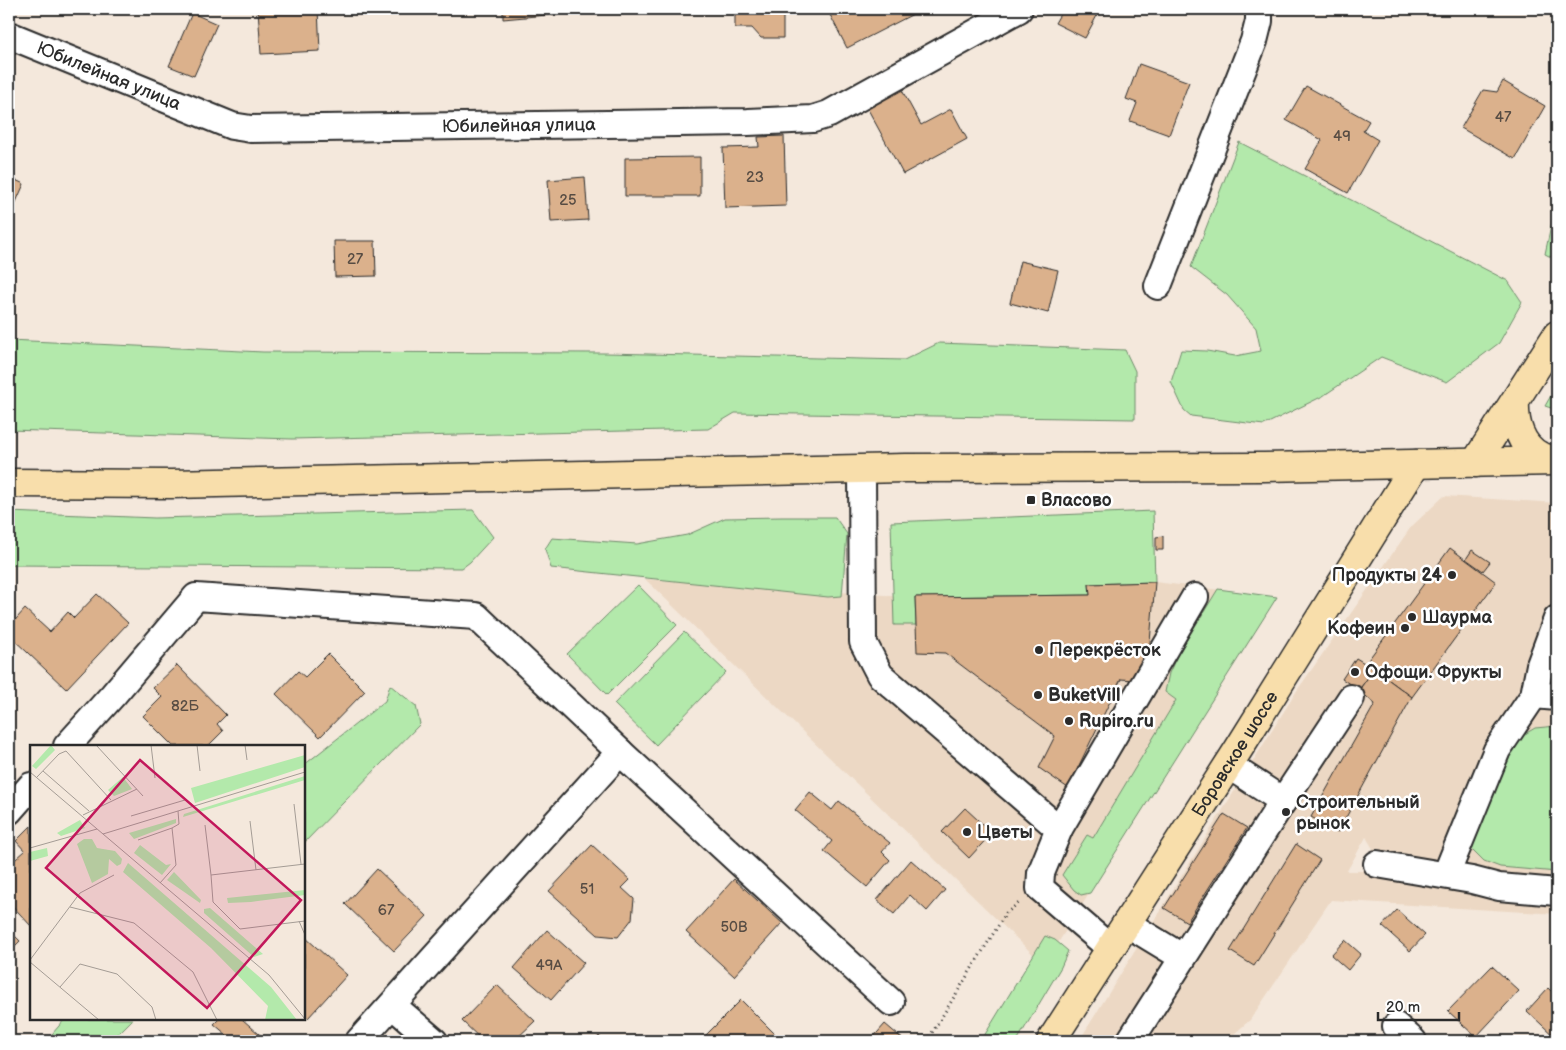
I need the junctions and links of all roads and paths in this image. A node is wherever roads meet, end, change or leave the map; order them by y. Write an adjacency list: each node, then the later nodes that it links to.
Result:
1 (1019, 9): 3 (street, Юбилейная улица)
2 (1259, 9): 4 (street)
3 (9, 35)
4 (1158, 286)
5 (1557, 335): 6 (main road)
6 (1515, 402): 7 (main road); 8 (main road)
7 (1556, 461): 8 (main road)
8 (1475, 463): 9 (main road)
9 (1416, 464): 10 (main road); 18 (main road, Боровское шоссе)
10 (862, 469): 11 (main road); 22 (street)
11 (9, 483)
12 (1196, 597): 22 (street)
13 (1557, 619): 14 (street)
14 (1546, 696): 24 (street)
15 (1351, 698): 20 (street)
16 (68, 745): 17 (street)
17 (620, 752): 30 (street); 31 (street)
18 (1228, 765): 20 (street); 27 (main road, Боровское шоссе)
19 (30, 787): 21 (street)
20 (1283, 801): 29 (street)
21 (9, 811)
22 (1059, 829): 25 (street)
23 (1377, 864): 24 (street)
24 (1446, 875): 26 (street)
25 (1040, 888): 28 (street); 34 (path)
26 (1557, 892)
27 (1126, 923): 28 (main road, Боровское шоссе); 29 (street)
28 (1110, 948): 35 (main road, Боровское шоссе)
29 (1182, 958): 36 (street)
30 (891, 1002)
31 (392, 1005): 32 (street); 33 (street)
32 (359, 1041)
33 (434, 1041)
34 (927, 1041)
35 (1051, 1041)
36 (1130, 1041)

